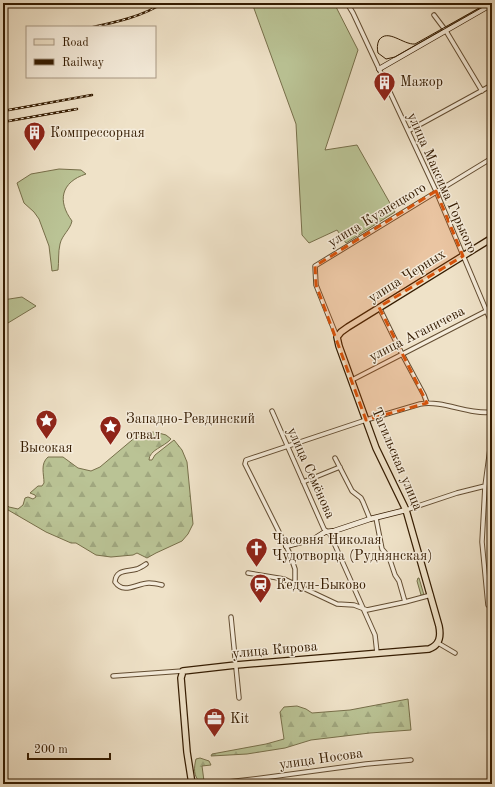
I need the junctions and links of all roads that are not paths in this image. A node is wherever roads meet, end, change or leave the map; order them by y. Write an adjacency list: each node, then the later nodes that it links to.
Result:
1 (347, 3): 5 (street, улица Максима Горького)
2 (492, 4): 4 (street)
3 (434, 15): 4 (street)
4 (446, 31): 5 (street); 7 (street)
5 (380, 69): 8 (street, улица Максима Горького)
6 (492, 85): 7 (street)
7 (482, 90): 8 (street)
8 (408, 131): 10 (street, улица Максима Горького)
9 (492, 158): 10 (street, улица Кузнецкого)
10 (436, 191): 12 (street, улица Максима Горького); 13 (street, улица Кузнецкого)
11 (492, 238): 12 (main road, улица Черных)
12 (463, 256): 14 (main road, улица Черных); 16 (street, улица Максима Горького)
13 (315, 266): 18 (street, Тагильская улица)
14 (379, 307): 18 (main road, улица Черных); 19 (street)
15 (492, 308): 16 (street, улица Аганичева)
16 (486, 311): 17 (street, улица Максима Горького); 19 (street, улица Аганичева)
17 (492, 328)
18 (337, 337): 20 (main road, Тагильская улица)
19 (402, 354): 20 (street, улица Аганичева); 21 (street)
20 (352, 380): 24 (main road, Тагильская улица)
21 (427, 403): 23 (street); 24 (street)
22 (272, 411): 26 (street, улица Семёнова)
23 (492, 412)
24 (366, 420): 26 (street); 31 (main road, Тагильская улица)
25 (492, 434): 30 (street)
26 (286, 445): 29 (street, улица Семёнова); 34 (street)
27 (335, 458): 28 (street)
28 (340, 467): 29 (street); 32 (street)
29 (303, 482): 33 (street, улица Семёнова)
30 (485, 486): 31 (street); 41 (street)
31 (406, 510): 32 (street); 39 (main road, Тагильская улица)
32 (373, 519): 33 (street); 40 (street)
33 (328, 532): 34 (street); 42 (street, улица Семёнова)
34 (286, 546): 37 (street)
35 (146, 564): 38 (street)
36 (248, 573): 37 (street)
37 (295, 584): 42 (street)
38 (162, 585)
39 (431, 595): 40 (street); 44 (main road, Тагильская улица)
40 (405, 602): 42 (street)
41 (488, 605)
42 (362, 608): 45 (street, улица Семёнова)
43 (231, 617): 47 (street)
44 (438, 643): 45 (main road, улица Кирова); 46 (street)
45 (377, 653): 47 (main road, улица Кирова)
46 (455, 653)
47 (236, 665): 48 (main road, улица Кирова); 50 (street)
48 (182, 671): 49 (street, улица Кирова); 53 (main road)
49 (112, 676)
50 (239, 698)
51 (411, 760): 52 (street, улица Носова)
52 (262, 778): 54 (street, улица Носова); 55 (street)
53 (192, 784)
54 (210, 784)
55 (263, 784)

